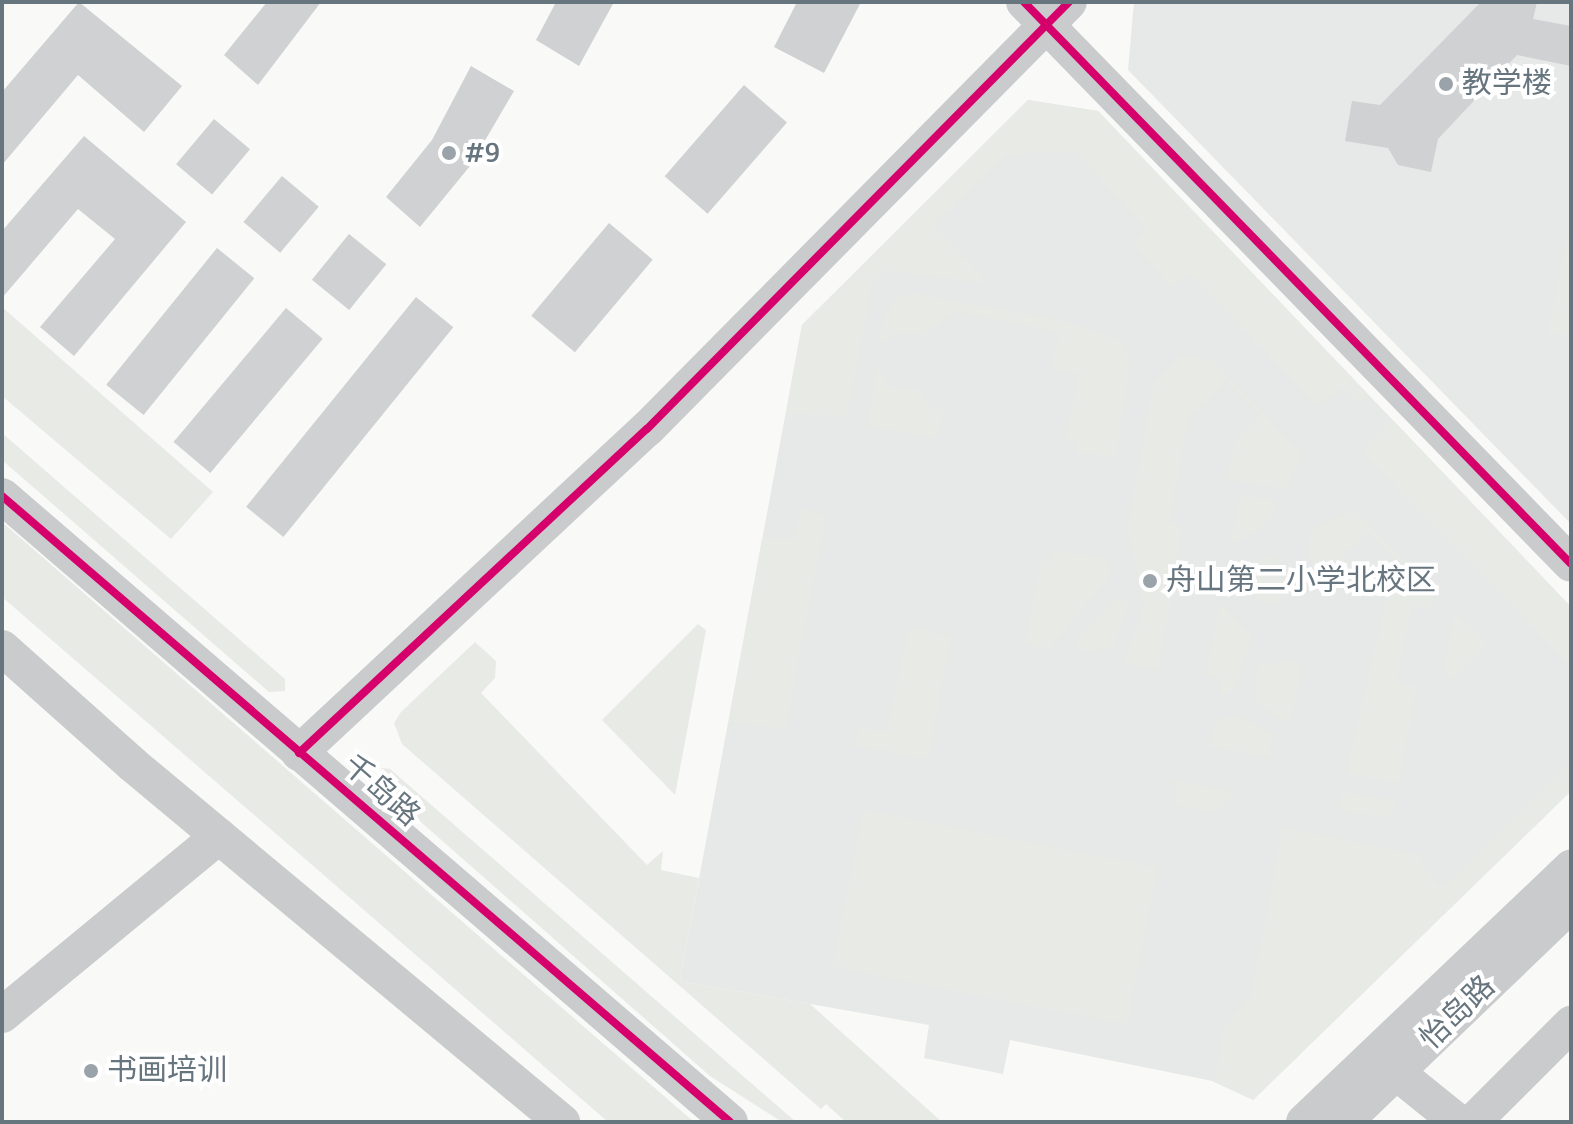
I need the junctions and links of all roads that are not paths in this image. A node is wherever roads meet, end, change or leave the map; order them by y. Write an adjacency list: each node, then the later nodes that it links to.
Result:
1 (1046, 9): 3 (street); 5 (street)
2 (2, 496): 5 (street, 千岛路)
3 (1571, 564)
4 (2, 648): 6 (street)
5 (299, 753): 13 (street, 千岛路)
6 (219, 836): 9 (street); 12 (street)
7 (1571, 868): 14 (street)
8 (1571, 904): 11 (street, 怡岛路)
9 (2, 1015)
10 (1571, 1024): 17 (street)
11 (1396, 1072): 15 (street, 怡岛路); 16 (street)
12 (562, 1122)
13 (730, 1122)
14 (1304, 1122)
15 (1344, 1122)
16 (1458, 1122)
17 (1473, 1122)

